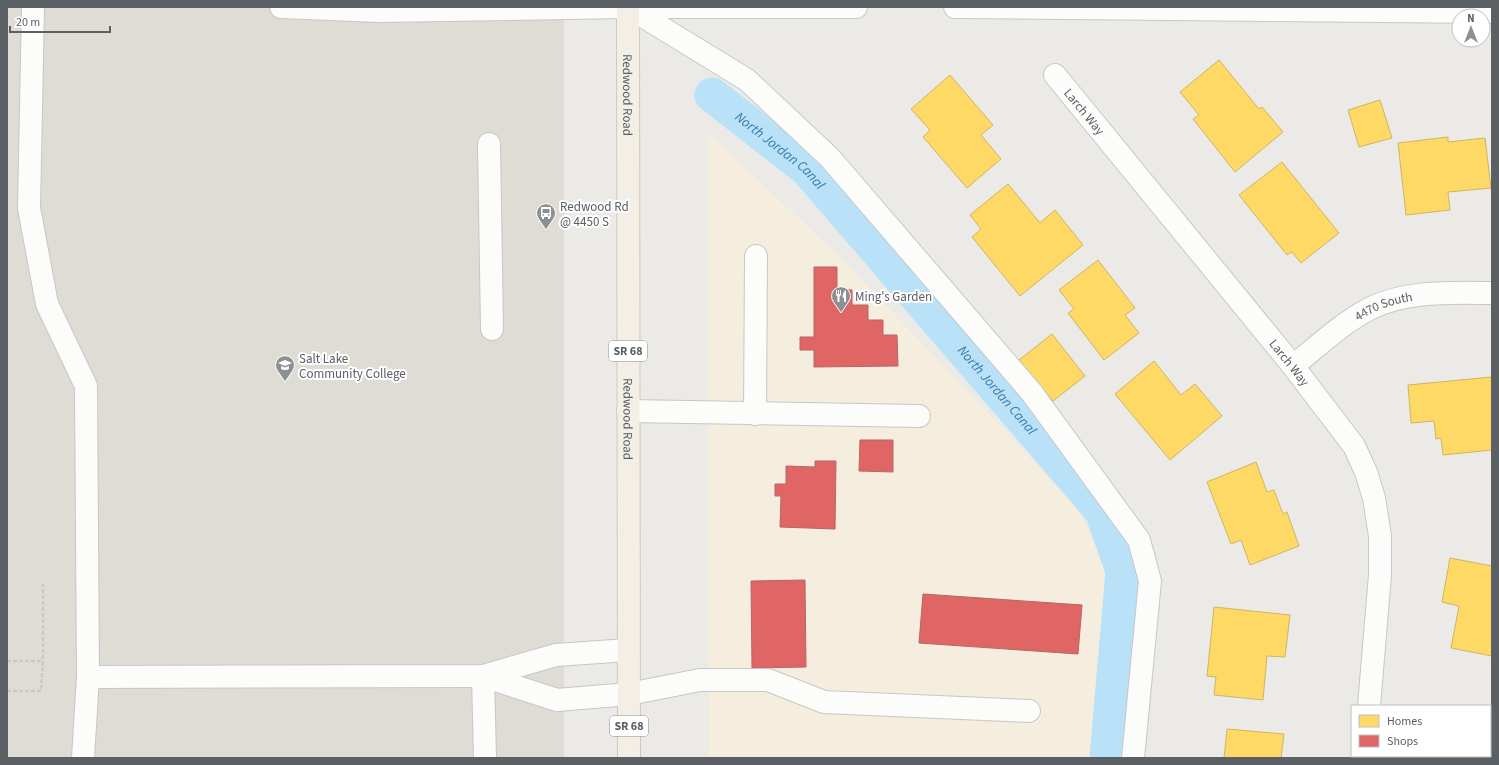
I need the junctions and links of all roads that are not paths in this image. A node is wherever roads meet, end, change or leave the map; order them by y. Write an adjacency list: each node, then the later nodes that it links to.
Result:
1 (33, 7): 19 (street)
2 (281, 7): 3 (street)
3 (628, 7): 4 (street); 14 (main road, Redwood Road / SR 68); 26 (street)
4 (856, 7)
5 (956, 7): 6 (street)
6 (1371, 9): 7 (street)
7 (1492, 12)
8 (1054, 76): 13 (street, Larch Way)
9 (489, 144): 12 (street)
10 (756, 256): 15 (street)
11 (1492, 293): 13 (street, 4470 South)
12 (492, 329)
13 (1293, 366): 21 (street, Larch Way)
14 (628, 411): 15 (street); 17 (main road, Redwood Road / SR 68)
15 (755, 414): 16 (street)
16 (919, 416)
17 (628, 650): 18 (street); 20 (main road, Redwood Road / SR 68)
18 (483, 676): 19 (street); 20 (street); 24 (street)
19 (88, 677): 23 (street)
20 (629, 694): 22 (street); 25 (main road, Redwood Road / SR 68)
21 (1369, 705)
22 (1029, 711)
23 (83, 758)
24 (485, 758)
25 (629, 758)
26 (1133, 758)

